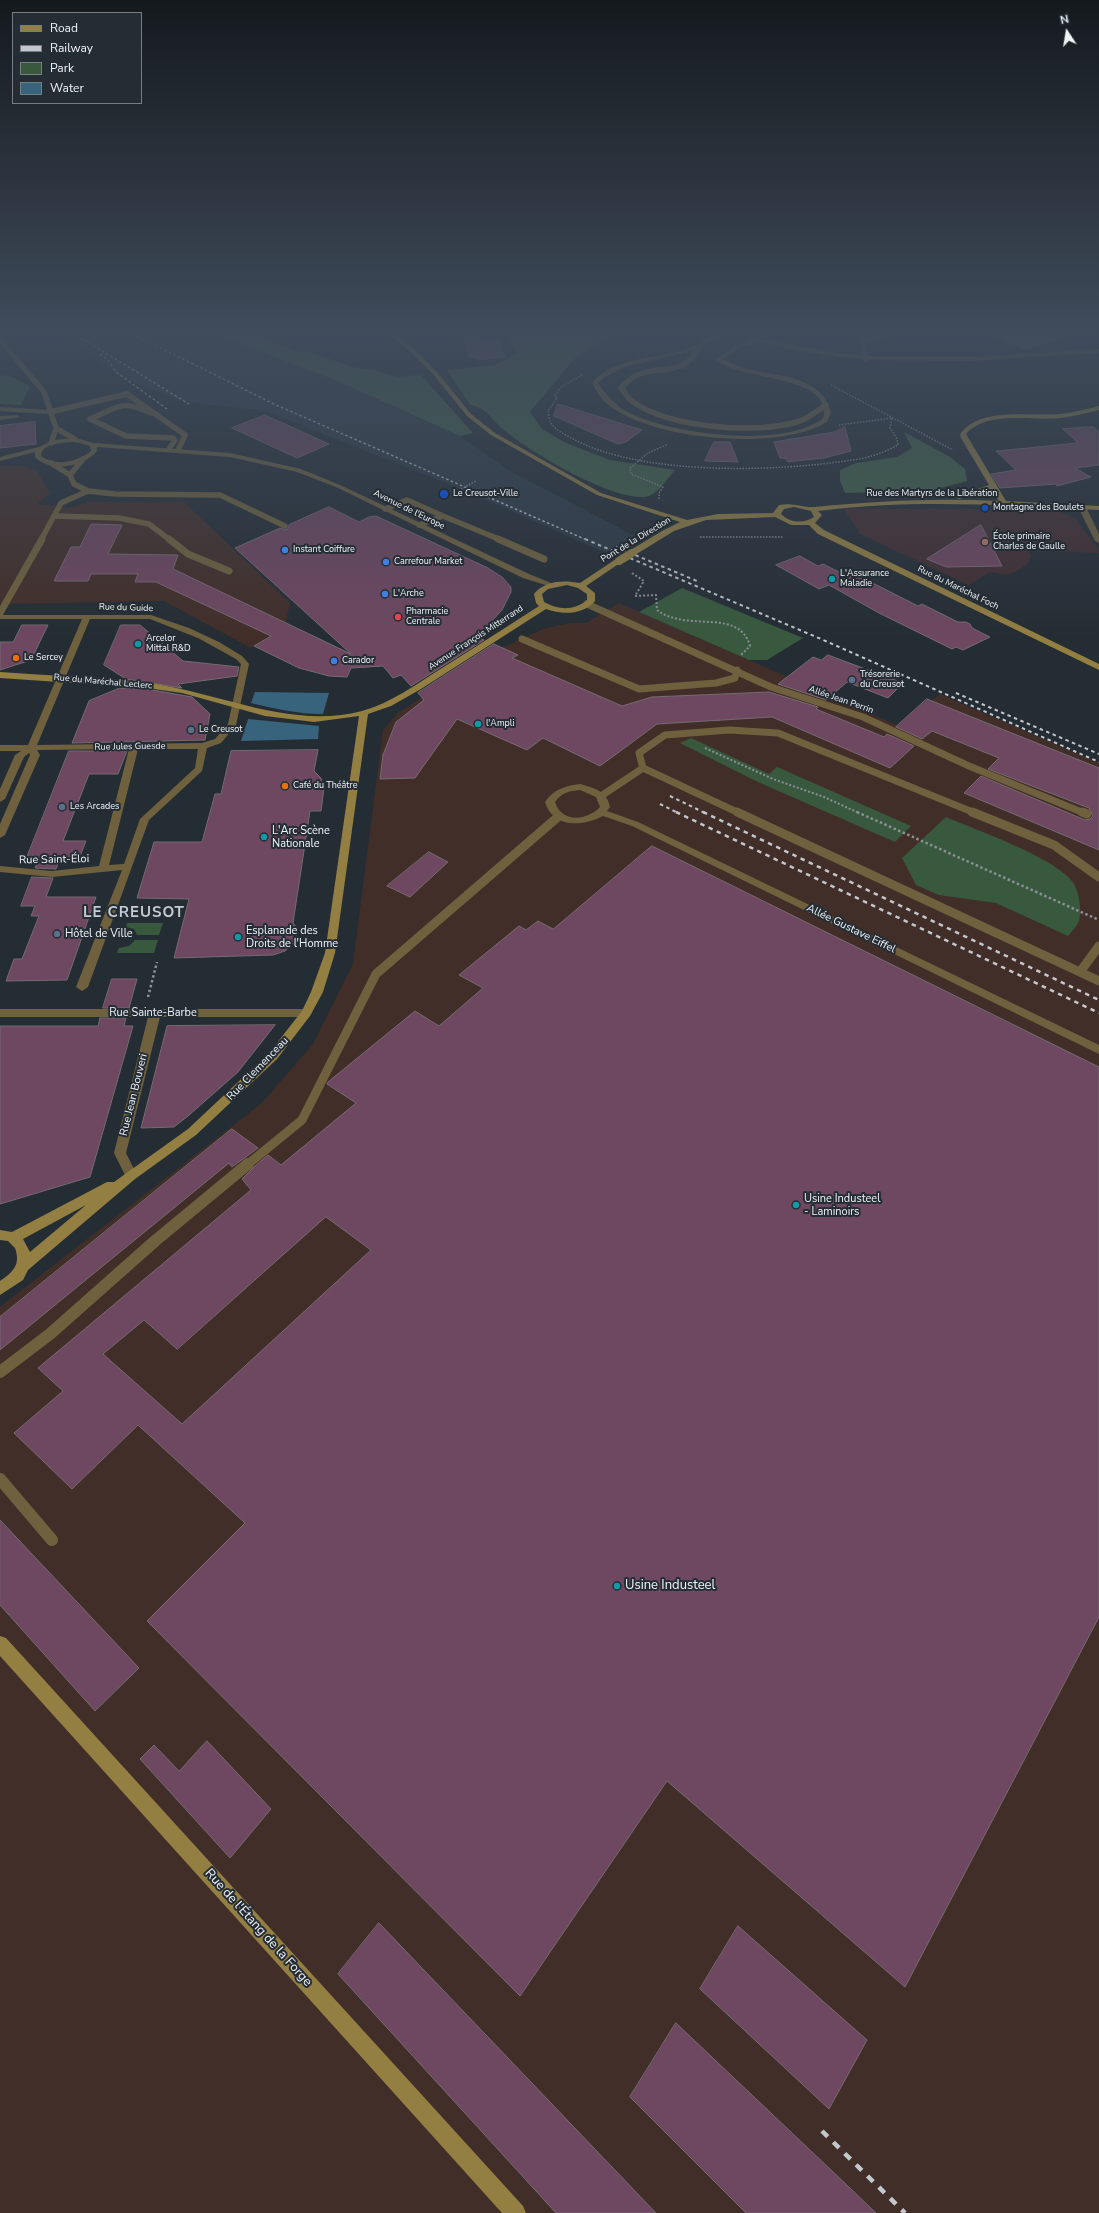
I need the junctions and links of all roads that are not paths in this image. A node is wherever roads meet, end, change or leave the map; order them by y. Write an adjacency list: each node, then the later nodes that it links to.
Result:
1 (54, 433): 10 (lane)
2 (65, 433): 9 (lane)
3 (120, 433): 14 (lane)
4 (182, 433): 15 (lane)
5 (493, 433): 34 (street)
6 (691, 433): 7 (street)
7 (787, 433)
8 (964, 433): 23 (street)
9 (76, 440): 10 (street); 11 (street, Avenue de l'Europe)
10 (51, 443): 13 (street)
11 (93, 445): 12 (street, Avenue de l'Europe); 16 (street)
12 (136, 448): 14 (street, Avenue de l'Europe); 16 (street, Avenue de l'Europe)
13 (40, 449): 17 (street); 20 (street)
14 (169, 450): 15 (street, Avenue de l'Europe)
15 (178, 450): 29 (street, Avenue de l'Europe)
16 (91, 455): 19 (street, Avenue de l'Europe)
17 (9, 458): 18 (street); 20 (street)
18 (0, 459)
19 (83, 459): 21 (street, Avenue de l'Europe); 22 (lane)
20 (41, 460): 21 (street, Avenue de l'Europe)
21 (51, 463): 22 (lane)
22 (70, 475): 24 (lane)
23 (994, 485): 25 (street); 26 (street)
24 (88, 491): 32 (lane); 37 (lane)
25 (939, 501): 26 (street, Rue des Martyrs de la Libération); 30 (street, Rue des Martyrs de la Libération)
26 (1003, 502): 27 (street, Rue des Martyrs de la Libération)
27 (1082, 507): 28 (street, Rue des Martyrs de la Libération); 38 (street)
28 (1099, 508)
29 (385, 509): 33 (lane); 36 (street, Avenue de l'Europe)
30 (813, 509): 31 (street); 35 (street)
31 (777, 515): 34 (street, Pont de la Direction); 35 (street)
32 (54, 516): 40 (lane); 45 (lane)
33 (443, 516): 36 (lane); 39 (lane)
34 (686, 522): 42 (street, Pont de la Direction, bridge)
35 (810, 522): 49 (street, Rue du Maréchal Foch)
36 (420, 525): 41 (street, Avenue de l'Europe)
37 (285, 526)
38 (1099, 541)
39 (544, 559)
40 (229, 571)
41 (552, 585): 42 (street); 44 (street)
42 (581, 586): 43 (street)
43 (587, 604): 44 (street); 50 (lane, Allée Jean Perrin)
44 (545, 606): 54 (street, Avenue François Mitterrand)
45 (0, 613)
46 (0, 617): 47 (street, Rue du Guide)
47 (88, 617): 52 (street); 53 (street, Rue du Guide)
48 (522, 639): 50 (lane)
49 (1099, 667)
50 (736, 670): 63 (lane, Allée Jean Perrin)
51 (0, 675): 52 (street, Rue du Maréchal Leclerc)
52 (61, 678): 53 (street, Rue du Maréchal Leclerc); 58 (street)
53 (237, 706): 54 (street, Rue du Maréchal Leclerc); 55 (street, Rue Jules Guesde)
54 (364, 713): 76 (street, Rue Clemenceau)
55 (203, 746): 56 (street, Rue Jules Guesde); 66 (street)
56 (134, 747): 58 (street, Rue Jules Guesde); 67 (street, Rue Saint-Éloi)
57 (0, 748): 58 (street, Rue Jules Guesde)
58 (31, 748): 61 (street); 65 (street)
59 (643, 768): 60 (lane); 69 (lane); 71 (lane)
60 (601, 796): 62 (street); 64 (street)
61 (0, 799)
62 (602, 812): 64 (street); 77 (street, Allée Gustave Eiffel)
63 (1087, 814)
64 (559, 816): 82 (lane)
65 (0, 835)
66 (128, 867): 67 (street); 73 (street)
67 (103, 868): 68 (street, Rue Saint-Éloi)
68 (0, 869)
69 (1099, 877)
70 (1099, 946): 71 (lane)
71 (1080, 972): 72 (lane)
72 (1099, 981)
73 (82, 987)
74 (0, 1013): 75 (street, Rue Sainte-Barbe)
75 (149, 1013): 76 (street, Rue Sainte-Barbe); 78 (street, Rue Jean Bouveri)
76 (306, 1013): 78 (street, Rue Clemenceau)
77 (1099, 1050)
78 (131, 1175): 79 (street, Rue Clemenceau); 80 (street, Rue Clemenceau)
79 (6, 1236): 80 (street, Rue Clemenceau)
80 (23, 1266): 81 (street, Rue Clemenceau)
81 (0, 1290)
82 (0, 1372)
83 (0, 1479): 84 (lane)
84 (52, 1540)
85 (0, 1644): 86 (street, Rue de l'Étang de la Forge)
86 (516, 2213)

